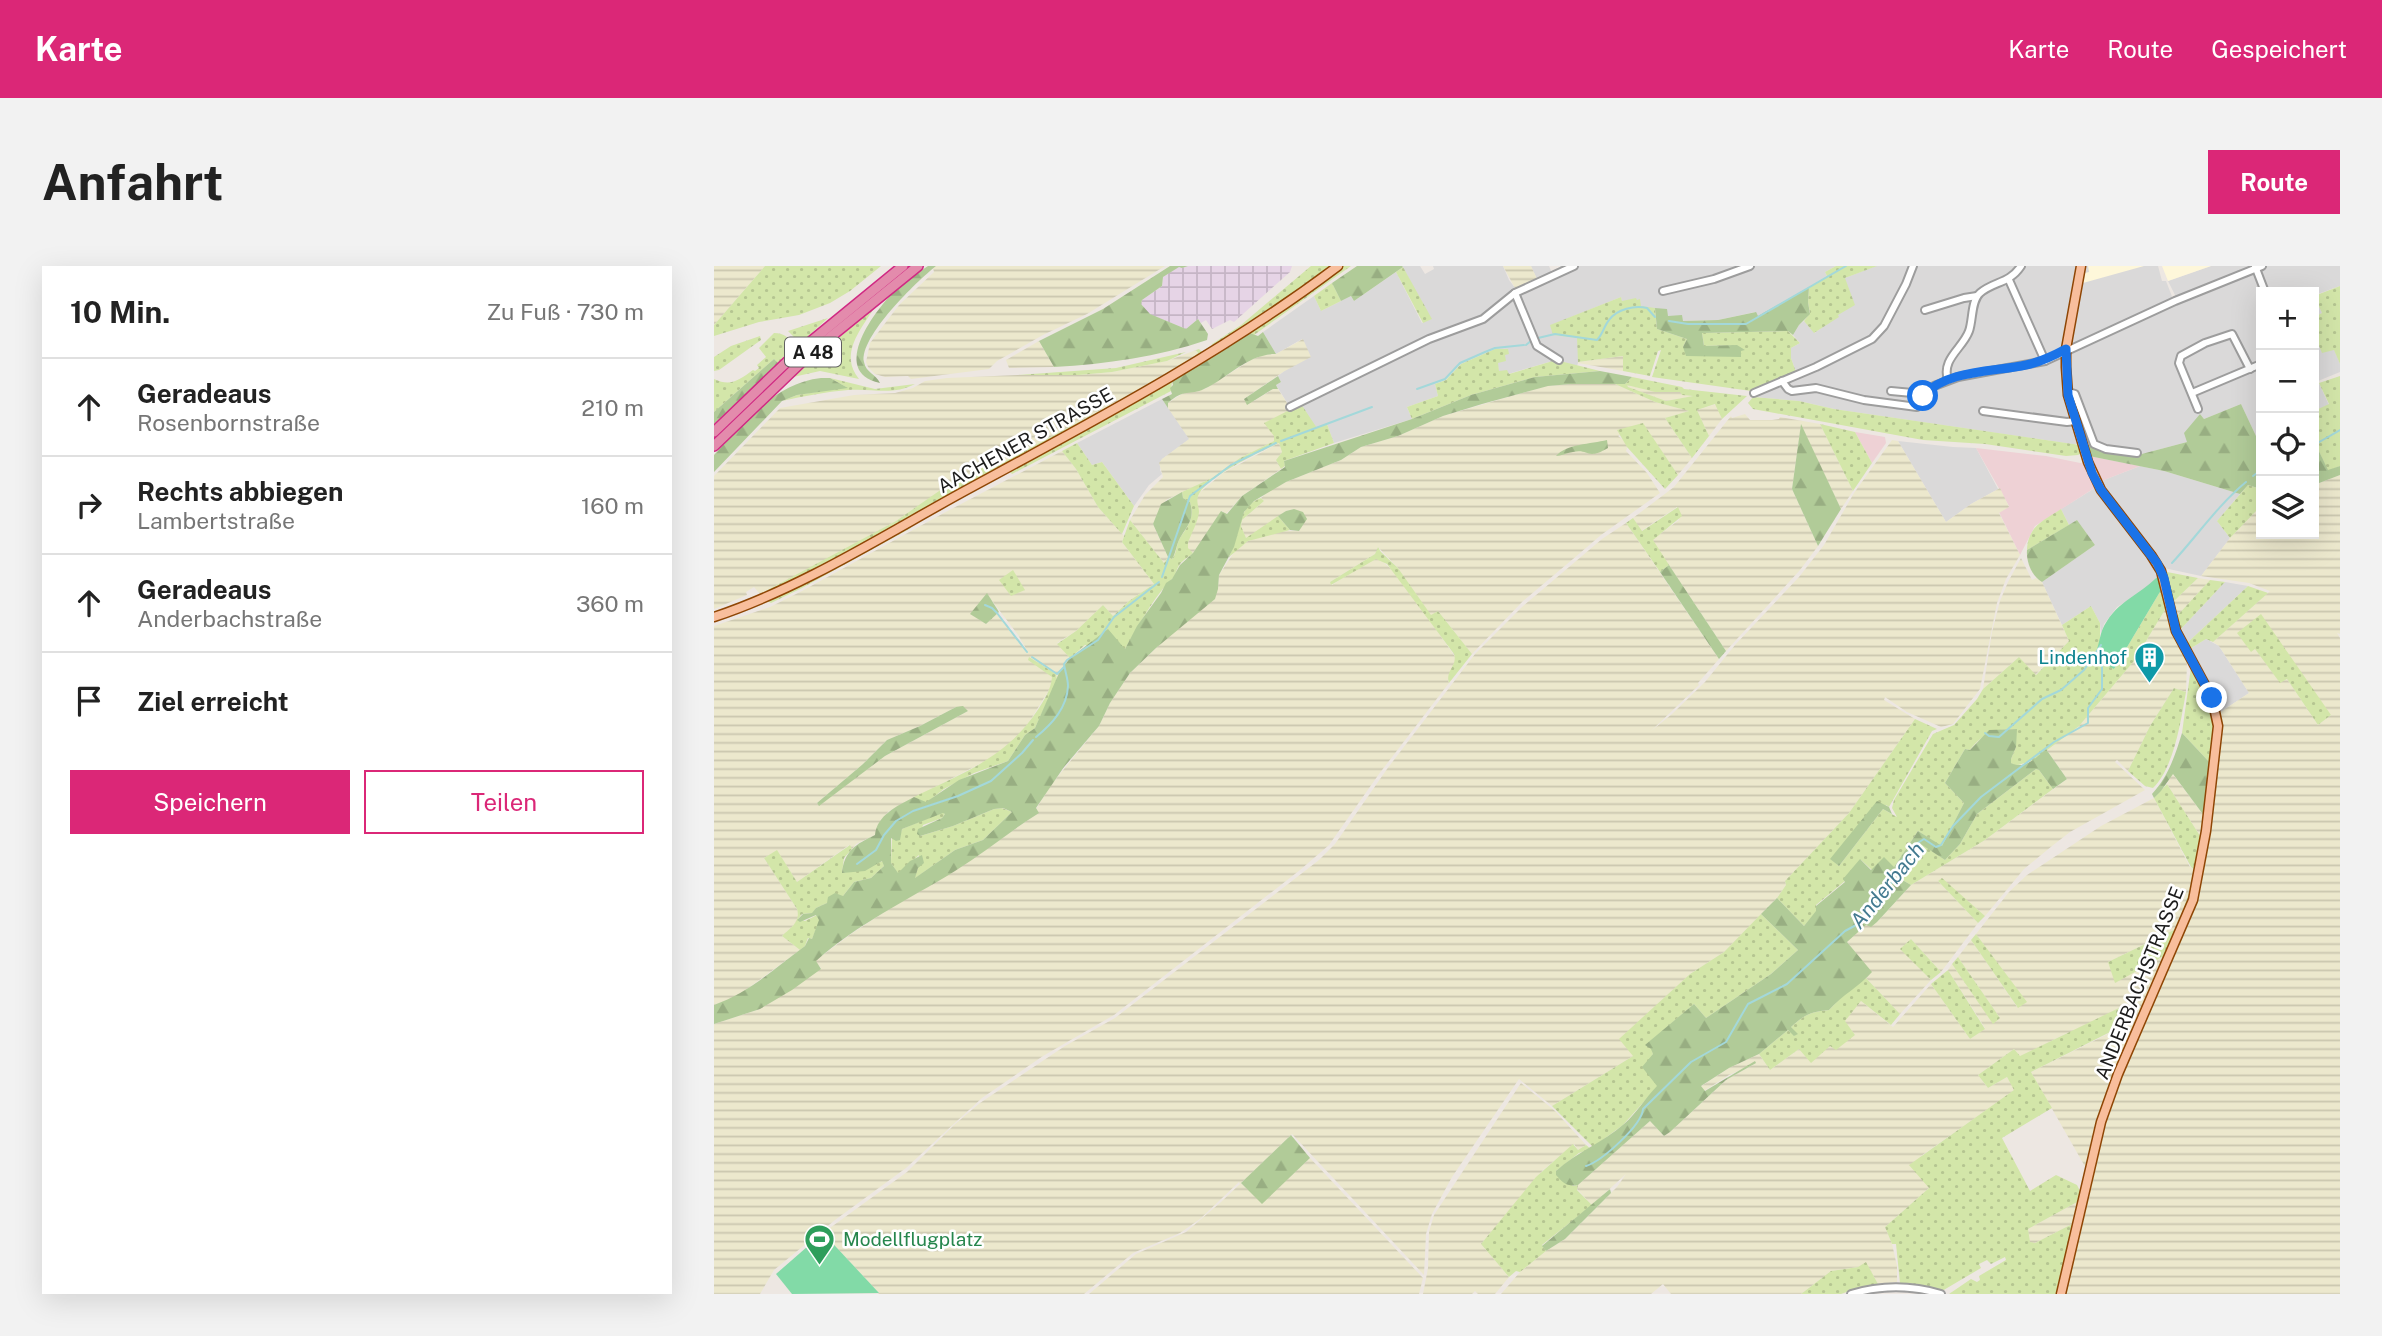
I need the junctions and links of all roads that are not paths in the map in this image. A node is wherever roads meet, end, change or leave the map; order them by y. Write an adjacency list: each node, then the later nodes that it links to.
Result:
1 (902, 266): 32 (highway, A 48)
2 (918, 266): 33 (highway, A 48)
3 (1338, 266): 35 (main road, AACHENER STRASSE)
4 (1574, 266): 13 (street)
5 (1750, 266): 12 (street)
6 (1913, 266): 22 (street)
7 (2021, 266): 10 (street)
8 (2081, 266): 16 (main road, ANDERBACHSTRASSE)
9 (2257, 267): 11 (street); 16 (street)
10 (2009, 279): 14 (street); 18 (street)
11 (2263, 287)
12 (1663, 291)
13 (1515, 293): 17 (street); 27 (street)
14 (1977, 296): 15 (street); 21 (street)
15 (1925, 310)
16 (2066, 349): 18 (street); 24 (main road, ANDERBACHSTRASSE)
17 (1559, 360)
18 (2045, 360): 21 (street)
19 (2256, 366): 20 (street)
20 (2250, 369): 26 (street); 26 (street)
21 (1948, 380): 23 (street)
22 (1782, 382): 25 (street); 28 (street)
23 (1891, 391)
24 (2068, 392): 31 (main road, ANDERBACHSTRASSE); 34 (street)
25 (1754, 393)
26 (2192, 393): 29 (street)
27 (1290, 407)
28 (1917, 407)
29 (2199, 410)
30 (1983, 411): 31 (street)
31 (2076, 421): 38 (main road, ANDERBACHSTRASSE)
32 (714, 432)
33 (714, 446)
34 (2137, 453)
35 (714, 617)
36 (1851, 1294): 37 (street)
37 (1941, 1294)
38 (2061, 1294)

